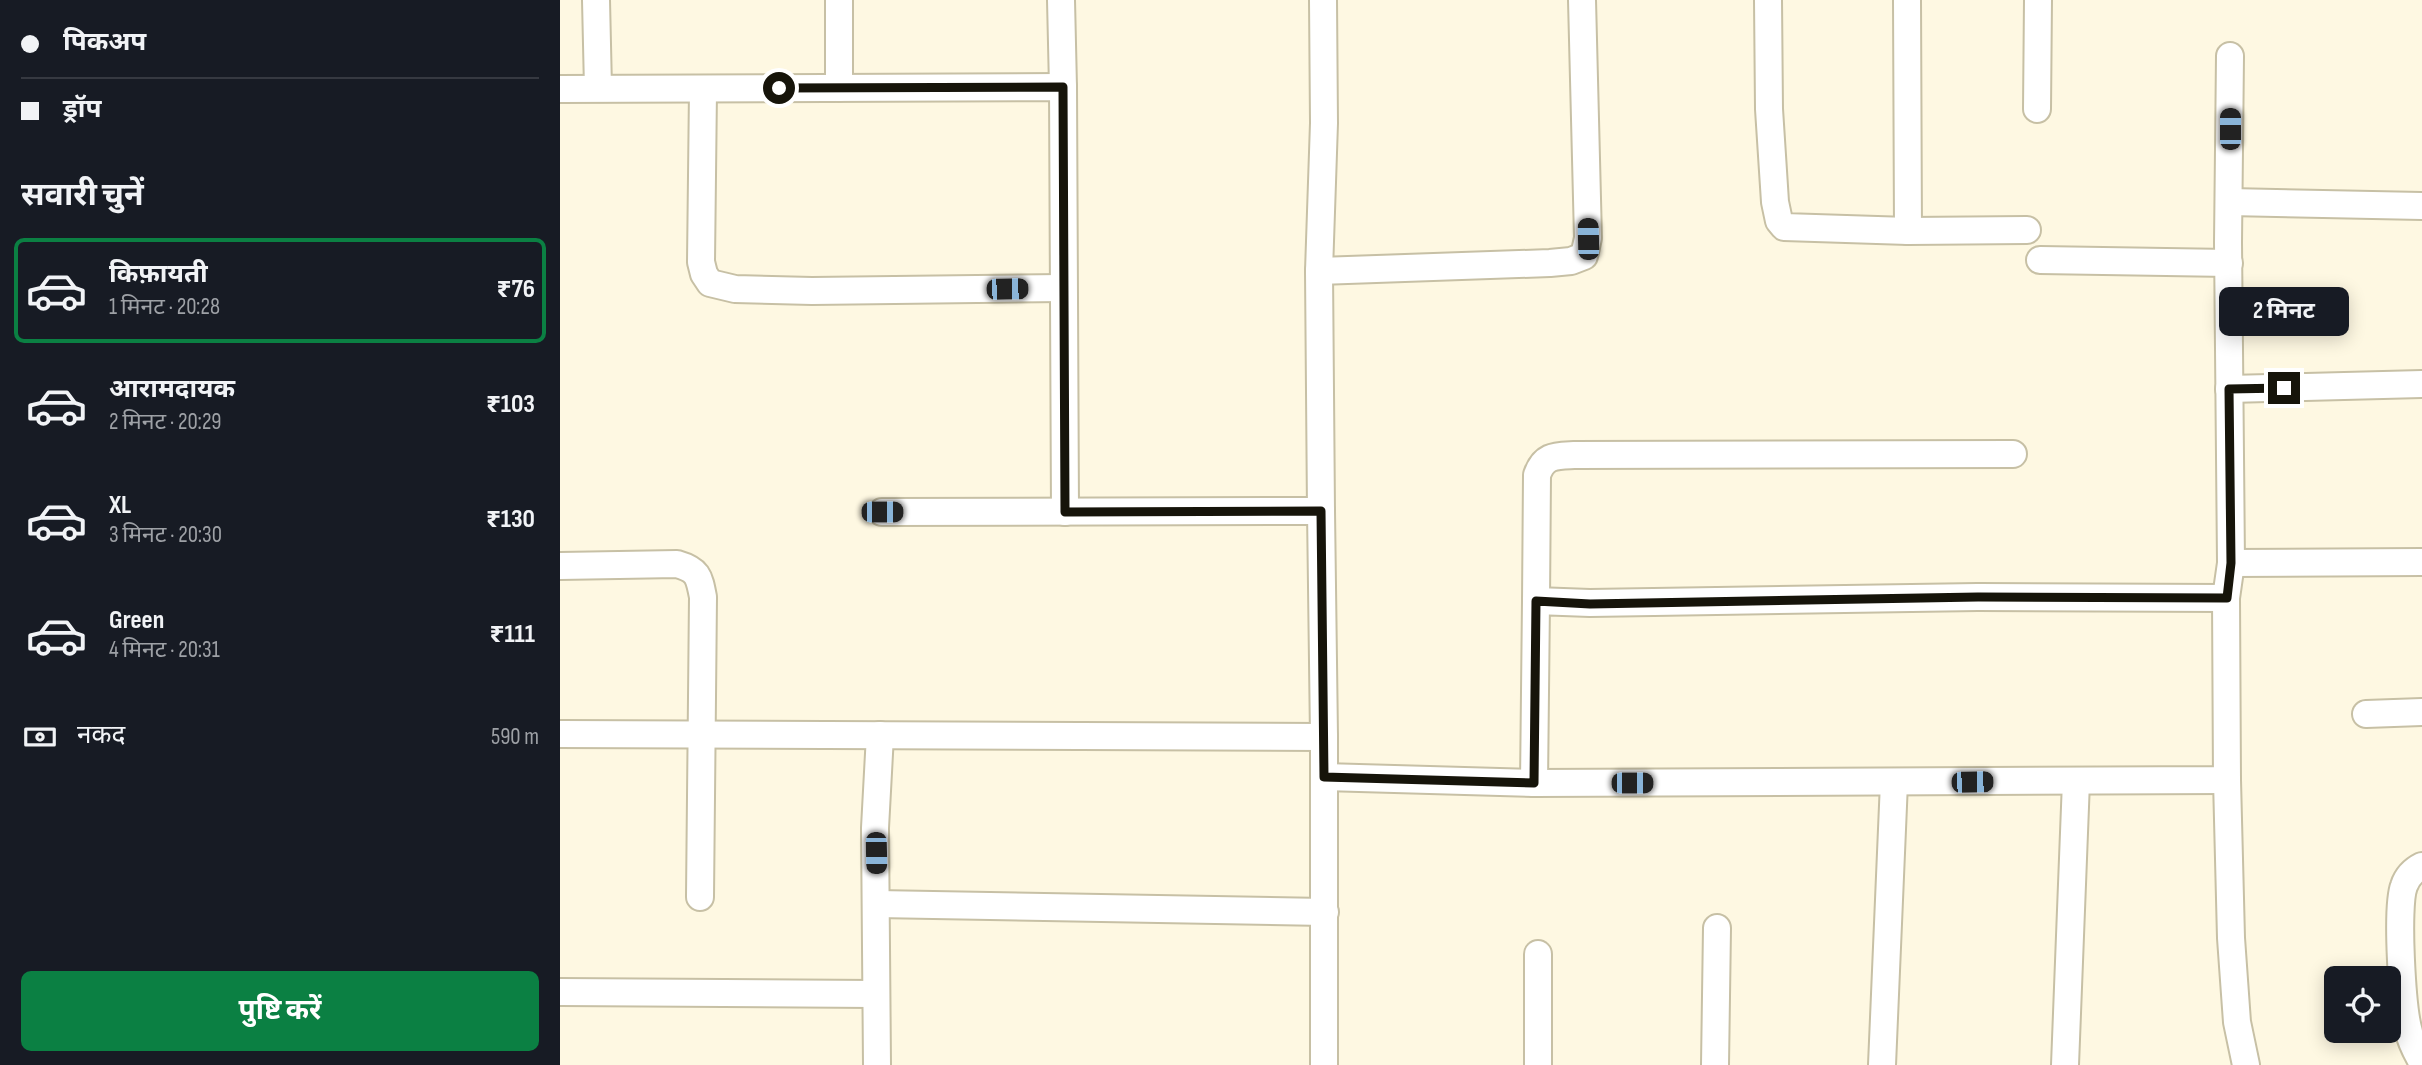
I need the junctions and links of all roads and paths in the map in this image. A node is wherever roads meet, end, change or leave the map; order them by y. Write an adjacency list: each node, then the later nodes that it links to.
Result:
1 (596, 0): 13 (street)
2 (839, 0): 11 (street)
3 (1061, 0): 10 (street)
4 (1323, 0): 22 (street)
5 (1583, 0): 22 (street)
6 (1768, 0): 19 (street)
7 (1907, 0): 19 (street)
8 (2038, 0): 15 (street)
9 (2230, 56): 16 (street)
10 (1063, 87): 11 (street); 23 (street)
11 (839, 88): 14 (street)
12 (560, 89): 13 (street)
13 (598, 89): 14 (street)
14 (703, 90): 23 (street)
15 (2037, 109)
16 (2229, 202): 17 (street); 21 (street)
17 (2422, 206)
18 (2027, 230): 19 (street)
19 (1908, 231)
20 (2040, 260): 21 (street)
21 (2229, 263): 25 (street)
22 (1319, 271): 27 (street)
23 (1063, 288): 29 (street)
24 (2422, 384): 25 (street)
25 (2229, 389): 31 (street)
26 (2013, 453): 34 (street)
27 (1321, 511): 29 (street); 40 (street)
28 (882, 512): 29 (street)
29 (1065, 512)
30 (2422, 562): 31 (street)
31 (2231, 563): 33 (street)
32 (560, 566): 38 (street)
33 (2227, 598): 34 (street); 42 (street)
34 (1536, 601): 45 (street)
35 (2422, 712): 36 (street)
36 (2366, 714)
37 (560, 734): 38 (street)
38 (701, 734): 39 (street); 47 (street)
39 (880, 734): 40 (street); 48 (street)
40 (1324, 737): 41 (street)
41 (1324, 777): 45 (street); 49 (street)
42 (2227, 780): 43 (street); 61 (street)
43 (2076, 781): 44 (street); 60 (street)
44 (1894, 782): 45 (street); 59 (street)
45 (1534, 783)
46 (2422, 866): 54 (street)
47 (700, 897)
48 (877, 904): 49 (street); 53 (street)
49 (1325, 912): 56 (street)
50 (1717, 928): 58 (street)
51 (1538, 954): 57 (street)
52 (560, 992): 53 (street)
53 (876, 994): 55 (street)
54 (2422, 1062)
55 (877, 1065)
56 (1324, 1065)
57 (1538, 1065)
58 (1715, 1065)
59 (1882, 1065)
60 (2065, 1065)
61 (2246, 1065)

